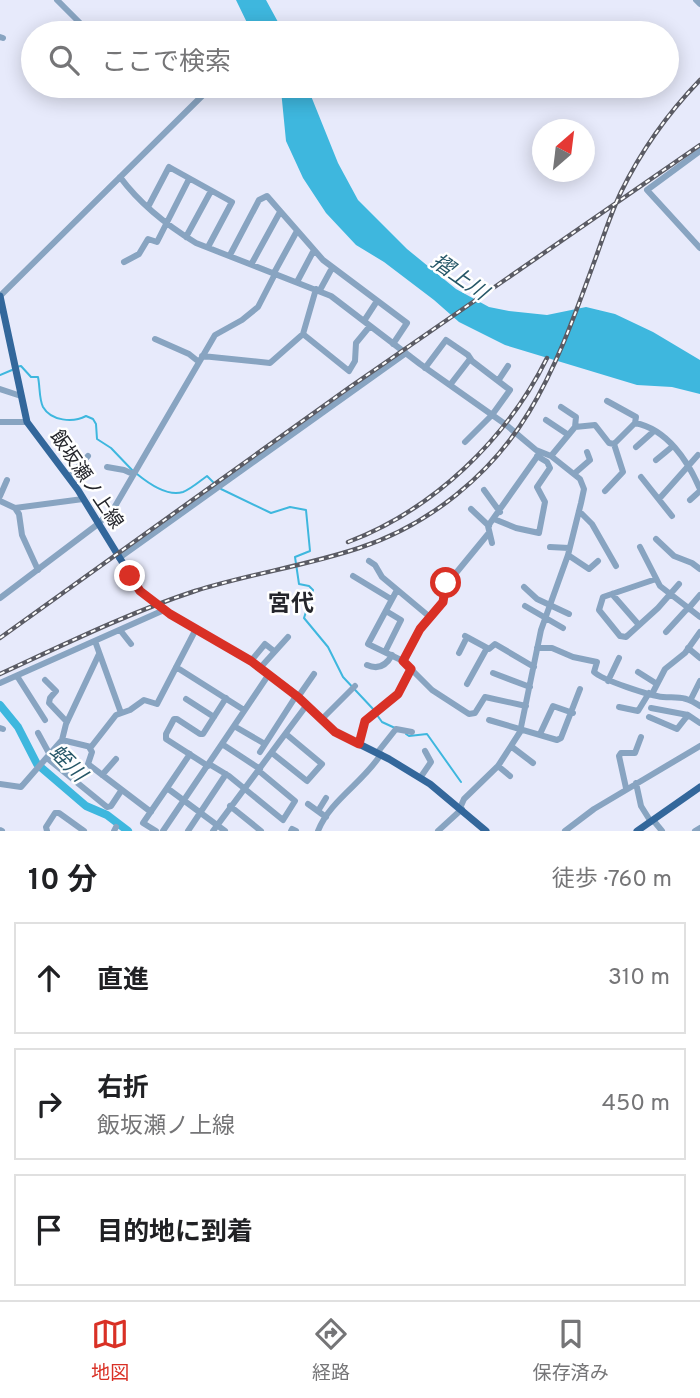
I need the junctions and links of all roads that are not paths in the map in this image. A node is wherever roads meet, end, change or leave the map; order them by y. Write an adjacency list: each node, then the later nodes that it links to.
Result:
1 (57, 0): 4 (street)
2 (696, 0): 3 (street)
3 (700, 4)
4 (78, 21)
5 (200, 98): 7 (street)
6 (700, 151): 16 (street)
7 (120, 177): 10 (street); 25 (street)
8 (189, 179): 9 (street); 10 (street); 12 (street)
9 (211, 191): 14 (street); 15 (street)
10 (148, 206): 12 (street)
11 (281, 212): 13 (street); 18 (street); 20 (street)
12 (167, 222): 14 (street); 19 (street)
13 (297, 231): 17 (street); 22 (street)
14 (186, 237): 15 (street)
15 (208, 247): 18 (street)
16 (700, 248)
17 (314, 250): 21 (street); 23 (street)
18 (230, 255): 20 (street)
19 (124, 262)
20 (252, 263): 22 (street)
21 (332, 268): 24 (street); 26 (street)
22 (275, 273): 23 (street); 32 (street)
23 (297, 282): 24 (street)
24 (318, 290): 27 (street); 28 (street)
25 (0, 296): 39 (main road, 飯坂瀬ノ上線)
26 (377, 301): 27 (street); 30 (street)
27 (367, 323): 28 (street); 30 (street)
28 (303, 334): 32 (street)
29 (155, 339): 32 (street)
30 (393, 344): 31 (street)
31 (406, 353): 35 (street); 91 (street)
32 (200, 359): 65 (street)
33 (470, 359): 35 (street); 36 (street); 37 (street)
34 (508, 366): 36 (street)
35 (425, 368): 37 (street)
36 (498, 381): 42 (street)
37 (450, 385): 42 (street)
38 (0, 389): 39 (street)
39 (21, 396): 45 (main road, 飯坂瀬ノ上線)
40 (607, 401): 46 (street)
41 (561, 407): 47 (street)
42 (492, 415): 50 (street); 55 (street)
43 (546, 420): 49 (street)
44 (0, 422): 45 (street)
45 (27, 422): 61 (main road, 飯坂瀬ノ上線)
46 (635, 423): 48 (street); 51 (street)
47 (575, 426): 49 (street); 51 (street)
48 (654, 431): 52 (street); 53 (street)
49 (567, 435): 59 (street)
50 (466, 442)
51 (614, 444): 72 (street)
52 (673, 446): 60 (street); 62 (street)
53 (636, 447)
54 (587, 452): 64 (street)
55 (539, 454): 59 (street); 80 (street); 82 (street)
56 (698, 455): 62 (street)
57 (64, 456): 61 (street)
58 (88, 456): 66 (street)
59 (551, 456): 64 (street)
60 (656, 460)
61 (57, 462): 66 (main road, 飯坂瀬ノ上線)
62 (688, 465): 68 (street); 75 (street)
63 (107, 467): 65 (street)
64 (575, 473): 79 (street)
65 (133, 474): 83 (street)
66 (69, 477): 74 (main road, 飯坂瀬ノ上線)
67 (641, 477): 75 (street)
68 (698, 479): 71 (street)
69 (7, 480): 73 (street)
70 (484, 490): 80 (street)
71 (700, 490): 76 (street)
72 (605, 491)
73 (0, 498): 77 (street)
74 (83, 499): 77 (street); 83 (main road, 飯坂瀬ノ上線)
75 (659, 499): 81 (street)
76 (690, 500)
77 (15, 508): 96 (street)
78 (471, 509): 84 (street)
79 (579, 511): 90 (street); 94 (street)
80 (500, 512): 82 (street)
81 (673, 516)
82 (494, 519): 84 (street)
83 (98, 524): 91 (main road, 飯坂瀬ノ上線); 96 (street)
84 (489, 526): 85 (street)
85 (488, 534): 87 (street); 116 (street)
86 (656, 539): 95 (street)
87 (492, 543)
88 (550, 547): 90 (street)
89 (640, 547): 98 (street)
90 (568, 552): 93 (street); 109 (street)
91 (119, 558): 112 (main road, 飯坂瀬ノ上線)
92 (369, 561): 101 (street)
93 (598, 561)
94 (616, 566)
95 (700, 569)
96 (38, 570): 105 (street)
97 (353, 576): 106 (street)
98 (656, 579): 102 (street); 103 (street)
99 (679, 584): 103 (street)
100 (524, 587): 109 (street)
101 (397, 590): 106 (street); 116 (street)
102 (612, 594): 117 (street); 117 (street)
103 (670, 594): 111 (street); 117 (street)
104 (700, 595): 111 (street)
105 (0, 598)
106 (391, 599): 110 (street)
107 (379, 603): 110 (street)
108 (525, 606): 114 (street)
109 (549, 606): 113 (street); 114 (street)
110 (386, 609): 132 (street); 132 (street)
111 (687, 609): 115 (street); 121 (street)
112 (164, 610): 119 (main road, 飯坂瀬ノ上線); 120 (street)
113 (569, 614)
114 (545, 617): 118 (street); 127 (street)
115 (700, 617)
116 (430, 618): 136 (street)
117 (639, 625)
118 (563, 628)
119 (197, 629): 135 (main road, 飯坂瀬ノ上線); 138 (street)
120 (120, 630): 124 (street); 125 (street)
121 (666, 632)
122 (700, 632): 128 (street)
123 (288, 637): 129 (street)
124 (94, 641): 131 (street); 146 (street)
125 (131, 644)
126 (487, 648): 130 (street); 139 (street); 151 (street)
127 (537, 648): 139 (street); 148 (street)
128 (688, 648): 134 (street); 152 (street)
129 (274, 651): 135 (street); 140 (street)
130 (459, 653)
131 (99, 654): 167 (street); 175 (street)
132 (388, 654): 136 (street); 137 (street)
133 (619, 658): 148 (street)
134 (700, 659)
135 (251, 661): 140 (main road, 飯坂瀬ノ上線)
136 (403, 661): 141 (street)
137 (367, 665)
138 (176, 667): 158 (street); 167 (street)
139 (534, 667): 154 (street)
140 (260, 668): 144 (main road, 飯坂瀬ノ上線)
141 (411, 669): 162 (street); 187 (street)
142 (638, 672): 152 (street)
143 (493, 673): 154 (street)
144 (269, 674): 157 (main road, 飯坂瀬ノ上線); 166 (street)
145 (314, 674): 157 (street)
146 (17, 676): 150 (street); 173 (street)
147 (45, 680): 175 (street)
148 (608, 681): 156 (street)
149 (700, 681): 160 (street)
150 (0, 683)
151 (467, 684)
152 (657, 684): 156 (street)
153 (355, 686): 172 (street)
154 (530, 687): 162 (street)
155 (580, 689): 168 (street)
156 (651, 693): 160 (street); 164 (street)
157 (297, 696): 161 (main road, 飯坂瀬ノ上線); 186 (street)
158 (226, 698): 166 (street); 170 (street)
159 (186, 699): 170 (street)
160 (691, 699): 163 (street)
161 (306, 706): 172 (main road, 飯坂瀬ノ上線); 181 (street)
162 (526, 706): 178 (street)
163 (700, 706)
164 (619, 707)
165 (651, 708): 169 (street)
166 (244, 710): 177 (street)
167 (121, 713): 189 (street)
168 (572, 713): 182 (street); 182 (street)
169 (688, 715): 171 (street); 176 (street)
170 (214, 717): 195 (street)
171 (649, 717)
172 (322, 719): 187 (main road, 飯坂瀬ノ上線)
173 (45, 720)
174 (489, 720): 178 (street)
175 (67, 722): 184 (street)
176 (700, 723)
177 (234, 726): 185 (street); 186 (street)
178 (522, 728): 182 (street); 190 (street)
179 (412, 732): 194 (street)
180 (38, 733): 196 (street)
181 (286, 734): 193 (street); 193 (street)
182 (540, 734)
183 (641, 737): 211 (street)
184 (62, 740): 189 (street); 196 (street)
185 (222, 744): 199 (street); 201 (street)
186 (265, 744): 192 (street)
187 (359, 744): 194 (main road, 飯坂瀬ノ上線)
188 (700, 746): 206 (street)
189 (89, 747): 203 (street)
190 (512, 747): 198 (street); 200 (street)
191 (425, 751): 205 (street)
192 (260, 752)
193 (272, 753): 201 (street)
194 (379, 753): 205 (main road, 飯坂瀬ノ上線); 221 (street)
195 (190, 754): 199 (street); 209 (street)
196 (48, 756): 207 (street); 212 (street)
197 (116, 759): 203 (street)
198 (533, 763)
199 (209, 765): 202 (street); 214 (street)
200 (498, 766): 204 (street); 217 (street)
201 (259, 770): 210 (street); 210 (street)
202 (226, 774): 210 (street); 220 (street)
203 (102, 775): 212 (street)
204 (510, 776)
205 (420, 778): 217 (main road, 飯坂瀬ノ上線)
206 (636, 783): 211 (street); 222 (street)
207 (0, 784)
208 (700, 787): 222 (main road)
209 (167, 788): 214 (street); 218 (street)
210 (244, 788): 216 (street)
211 (626, 788): 235 (street)
212 (121, 790): 218 (street)
213 (326, 798): 219 (street)
214 (184, 800): 220 (street); 228 (street)
215 (309, 804): 219 (street)
216 (230, 806): 223 (street); 231 (street)
217 (461, 808): 233 (street); 234 (main road, 飯坂瀬ノ上線)
218 (151, 811): 227 (street)
219 (317, 811): 221 (street)
220 (201, 812): 223 (street); 229 (street)
221 (326, 817): 232 (street)
222 (652, 821): 236 (main road); 237 (street)
223 (216, 828): 230 (street)
224 (700, 828): 238 (street)
225 (47, 831): 226 (street)
226 (84, 831)
227 (156, 831)
228 (163, 831)
229 (188, 831)
230 (225, 831)
231 (261, 831)
232 (318, 831)
233 (438, 831)
234 (486, 831)
235 (565, 831)
236 (638, 831)
237 (662, 831)
238 (695, 831)

